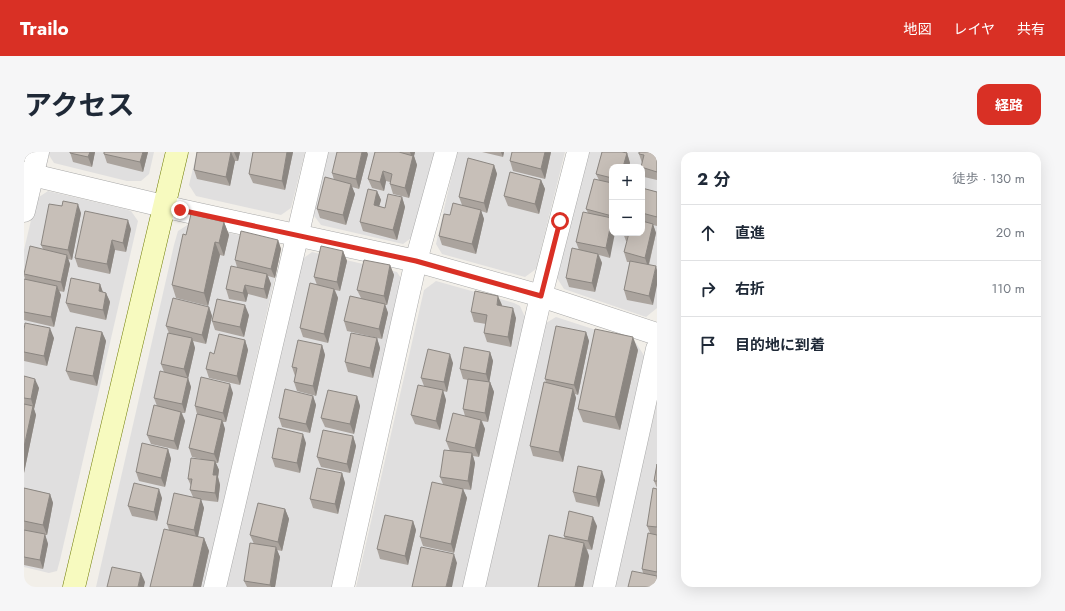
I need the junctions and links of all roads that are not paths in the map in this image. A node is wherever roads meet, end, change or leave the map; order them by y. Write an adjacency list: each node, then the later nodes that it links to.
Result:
1 (38, 152): 6 (street)
2 (178, 152): 7 (street)
3 (317, 152): 9 (street)
4 (446, 152): 10 (street)
5 (578, 152): 11 (street)
6 (28, 174): 7 (street); 8 (street)
7 (165, 206): 9 (street); 14 (street)
8 (24, 211)
9 (297, 234): 10 (street); 15 (street)
10 (416, 261): 11 (street); 16 (street)
11 (541, 296): 12 (street); 17 (street)
12 (657, 334)
13 (657, 349): 18 (street)
14 (74, 587)
15 (215, 587)
16 (343, 587)
17 (474, 587)
18 (604, 587)

